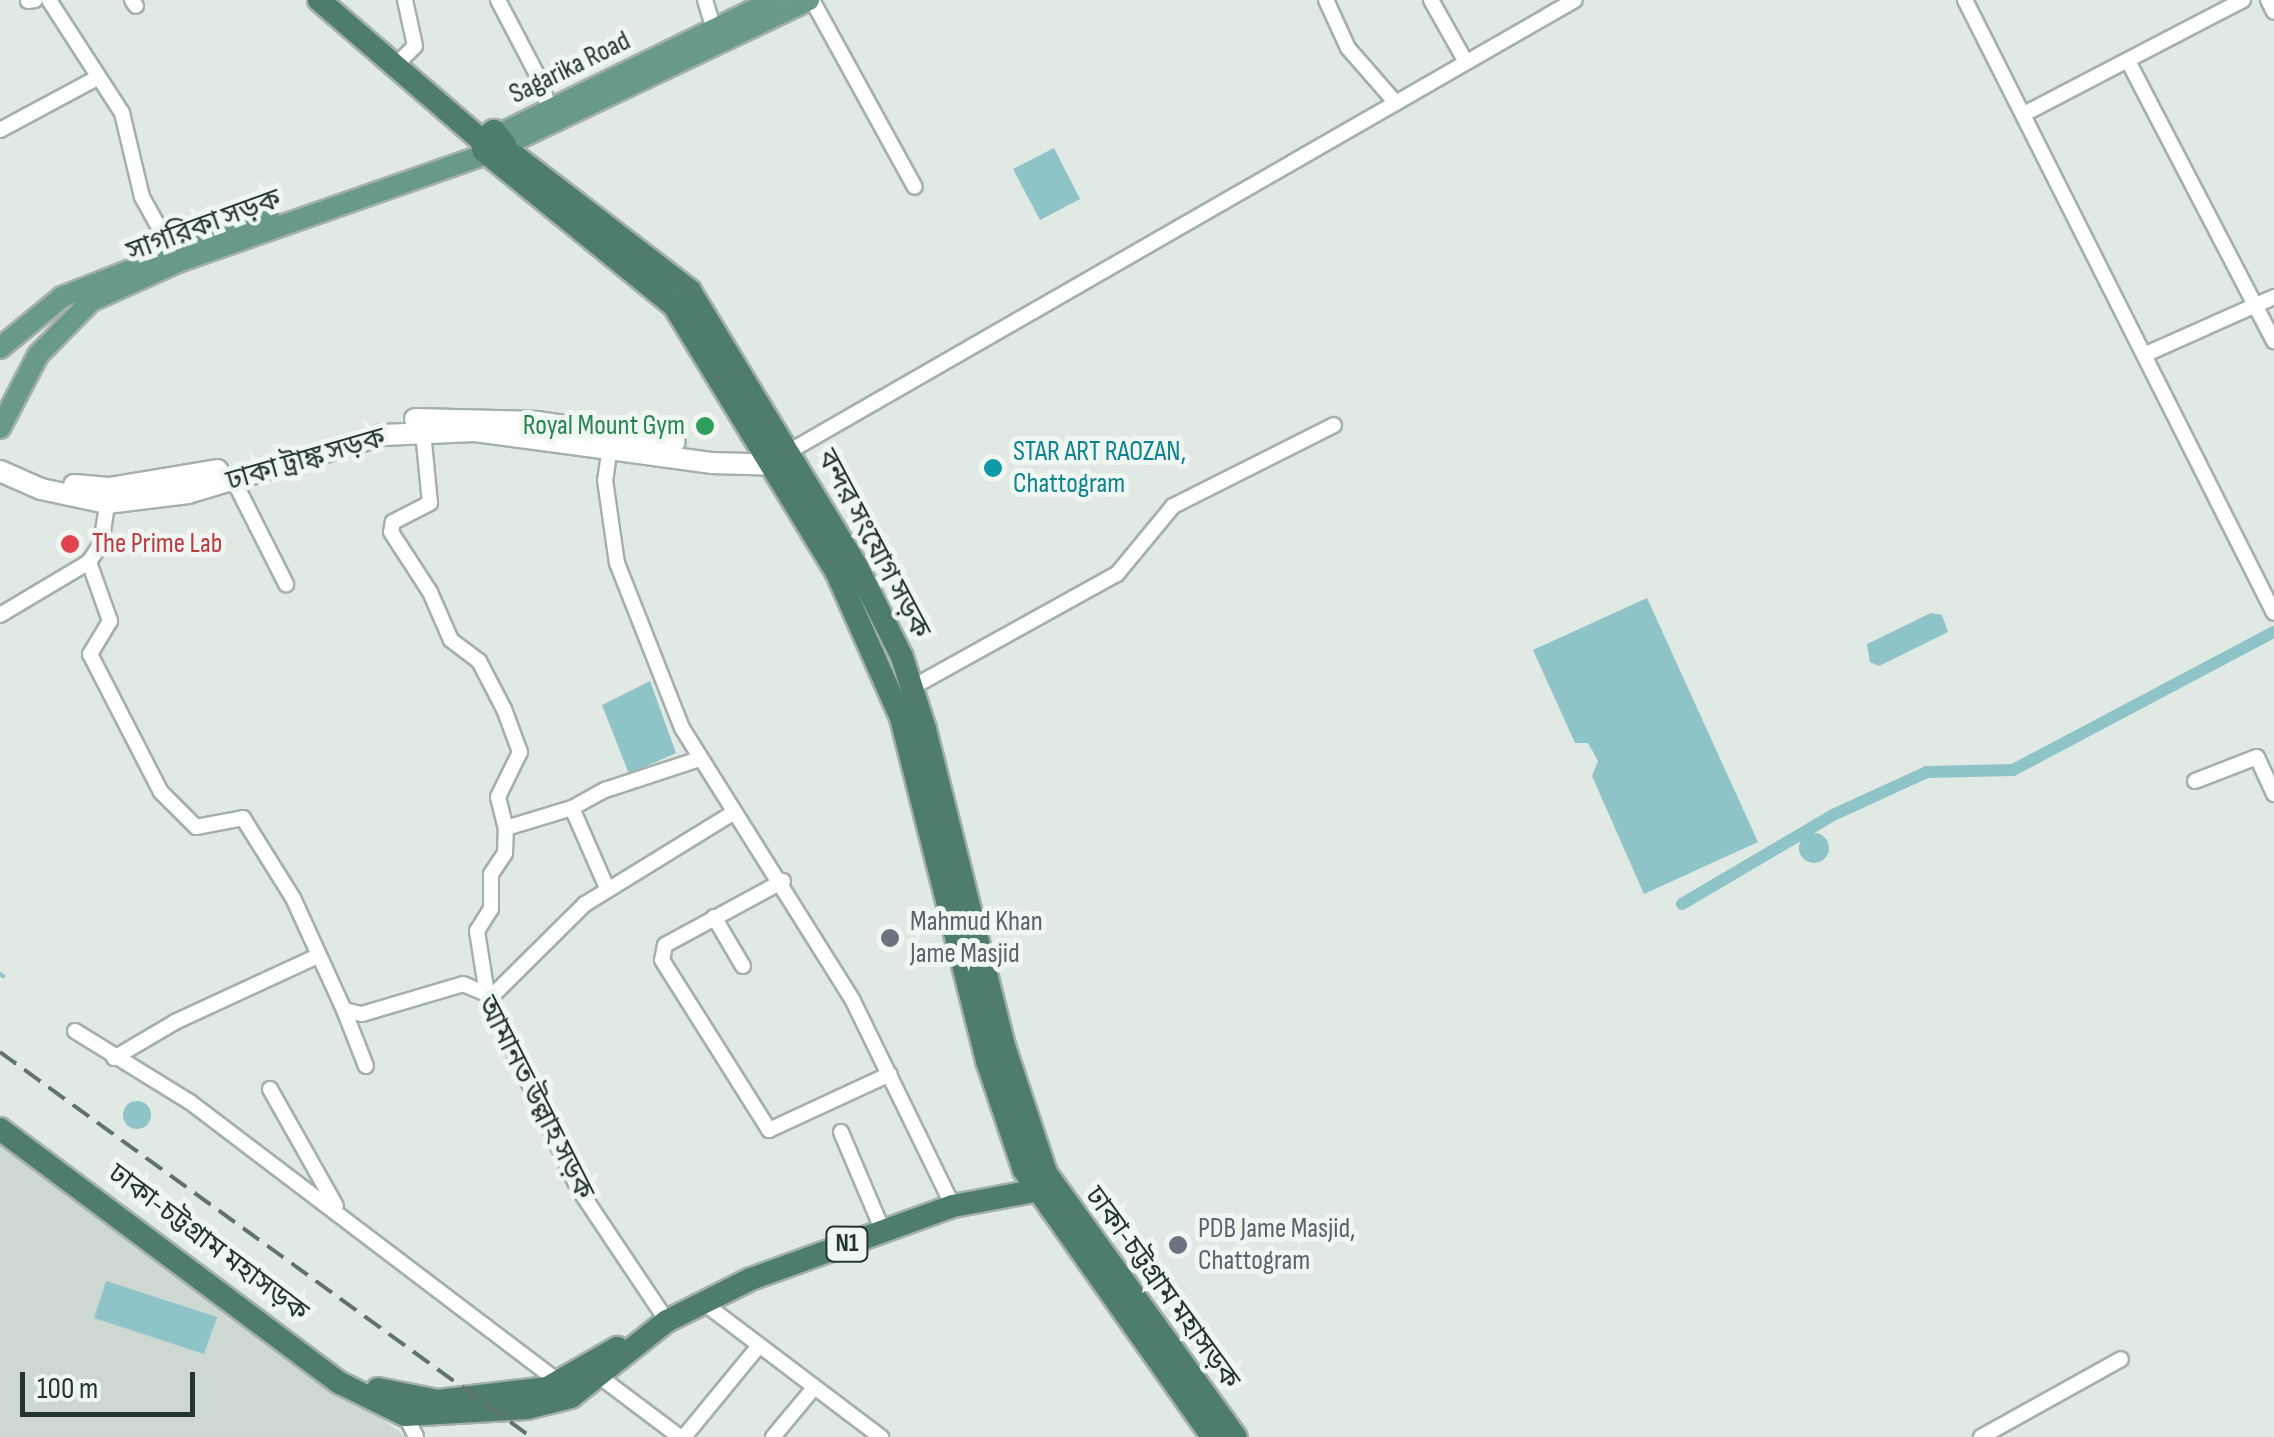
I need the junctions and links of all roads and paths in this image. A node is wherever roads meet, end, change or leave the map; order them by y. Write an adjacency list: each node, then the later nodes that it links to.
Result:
1 (49, 0): 20 (street)
2 (319, 0): 25 (highway, বন্দর সংযোগ সড়ক)
3 (335, 0): 17 (highway, বন্দর সংযোগ সড়ক)
4 (404, 0): 17 (street)
5 (498, 0): 23 (street)
6 (705, 0): 16 (street)
7 (773, 0): 16 (main road)
8 (810, 0): 16 (main road, সাগরিকা সড়ক); 26 (street)
9 (1326, 0): 21 (street)
10 (1431, 0): 19 (street)
11 (1575, 0): 19 (street)
12 (1965, 0): 22 (street)
13 (2243, 0): 18 (street)
14 (2268, 0): 15 (street)
15 (2274, 12)
16 (717, 37): 23 (main road, সাগরিকা সড়ক)
17 (402, 58): 25 (highway, বন্দর সংযোগ সড়ক)
18 (2128, 61): 22 (street); 29 (street)
19 (1466, 62): 21 (street)
20 (98, 78): 24 (street); 27 (street)
21 (1396, 103): 38 (street)
22 (2024, 114): 32 (street)
23 (551, 117): 25 (main road, সাগরিকা সড়ক)
24 (0, 130)
25 (493, 144): 27 (main road, সাগরিকা সড়ক); 38 (highway, বন্দর সংযোগ সড়ক)
26 (915, 187)
27 (175, 255): 31 (main road, সাগরিকা সড়ক); 34 (main road, সাগরিকা সড়ক)
28 (2274, 297): 29 (street)
29 (2256, 305): 30 (street); 32 (street)
30 (2274, 341)
31 (0, 348)
32 (2146, 354): 44 (street)
33 (1334, 425): 46 (street)
34 (0, 428)
35 (423, 432): 36 (main road, ঢাকা ট্রাঙ্ক সড়ক); 40 (main road, ঢাকা ট্রাঙ্ক সড়ক); 52 (street)
36 (610, 446): 38 (main road, ঢাকা ট্রাঙ্ক সড়ক); 47 (street)
37 (0, 456): 41 (main road, ঢাকা ট্রাঙ্ক সড়ক)
38 (782, 459): 41 (main road, ঢাকা ট্রাঙ্ক সড়ক); 46 (highway, বন্দর সংযোগ সড়ক); 68 (highway, বন্দর সংযোগ সড়ক)
39 (0, 471): 41 (main road, ঢাকা ট্রাঙ্ক সড়ক)
40 (233, 480): 41 (main road, ঢাকা ট্রাঙ্ক সড়ক); 43 (street)
41 (108, 495): 42 (street)
42 (89, 562): 45 (street); 56 (street)
43 (286, 584)
44 (2274, 612)
45 (0, 615)
46 (911, 688): 68 (highway, বন্দর সংযোগ সড়ক)
47 (696, 760): 50 (street); 51 (street)
48 (2195, 782): 49 (street)
49 (2274, 794)
50 (572, 808): 52 (street); 54 (street)
51 (733, 813): 53 (street); 54 (street)
52 (506, 828): 58 (street)
53 (784, 881): 55 (street); 63 (street)
54 (607, 888): 58 (street)
55 (714, 917): 57 (street); 63 (street)
56 (318, 956): 59 (street); 61 (street)
57 (743, 966)
58 (489, 996): 59 (street, আমানত উল্লাহ সড়ক); 73 (street, আমানত উল্লাহ সড়ক)
59 (344, 1010): 62 (street)
60 (75, 1032): 61 (street)
61 (114, 1058): 70 (street)
62 (366, 1066)
63 (890, 1074): 69 (street)
64 (270, 1088): 70 (street)
65 (0, 1112): 79 (highway, ঢাকা-চট্টগ্রাম মহাসড়ক / N1)
66 (0, 1129): 79 (highway, ঢাকা-চট্টগ্রাম মহাসড়ক / N1)
67 (840, 1132): 71 (street)
68 (1045, 1190): 69 (highway, ঢাকা-চট্টগ্রাম মহাসড়ক / N1); 84 (highway, ঢাকা-চট্টগ্রাম মহাসড়ক); 85 (highway, ঢাকা-চট্টগ্রাম মহাসড়ক)
69 (953, 1206): 71 (highway, ঢাকা-চট্টগ্রাম মহাসড়ক / N1)
70 (340, 1214): 77 (street)
71 (883, 1230): 72 (highway, ঢাকা-চট্টগ্রাম মহাসড়ক / N1)
72 (701, 1302): 73 (highway, ঢাকা-চট্টগ্রাম মহাসড়ক / N1); 74 (street)
73 (659, 1327): 76 (highway, ঢাকা-চট্টগ্রাম মহাসড়ক / N1); 77 (highway, ঢাকা-চট্টগ্রাম মহাসড়ক / N1)
74 (758, 1347): 78 (street); 82 (street)
75 (2121, 1359): 86 (street)
76 (600, 1377): 79 (highway, ঢাকা-চট্টগ্রাম মহাসড়ক / N1); 82 (street)
77 (560, 1383): 79 (highway, ঢাকা-চট্টগ্রাম মহাসড়ক / N1)
78 (813, 1389): 80 (street); 83 (street)
79 (401, 1406): 81 (street)
80 (872, 1434)
81 (416, 1437)
82 (682, 1437)
83 (773, 1437)
84 (1212, 1437)
85 (1236, 1437)
86 (1981, 1437)

